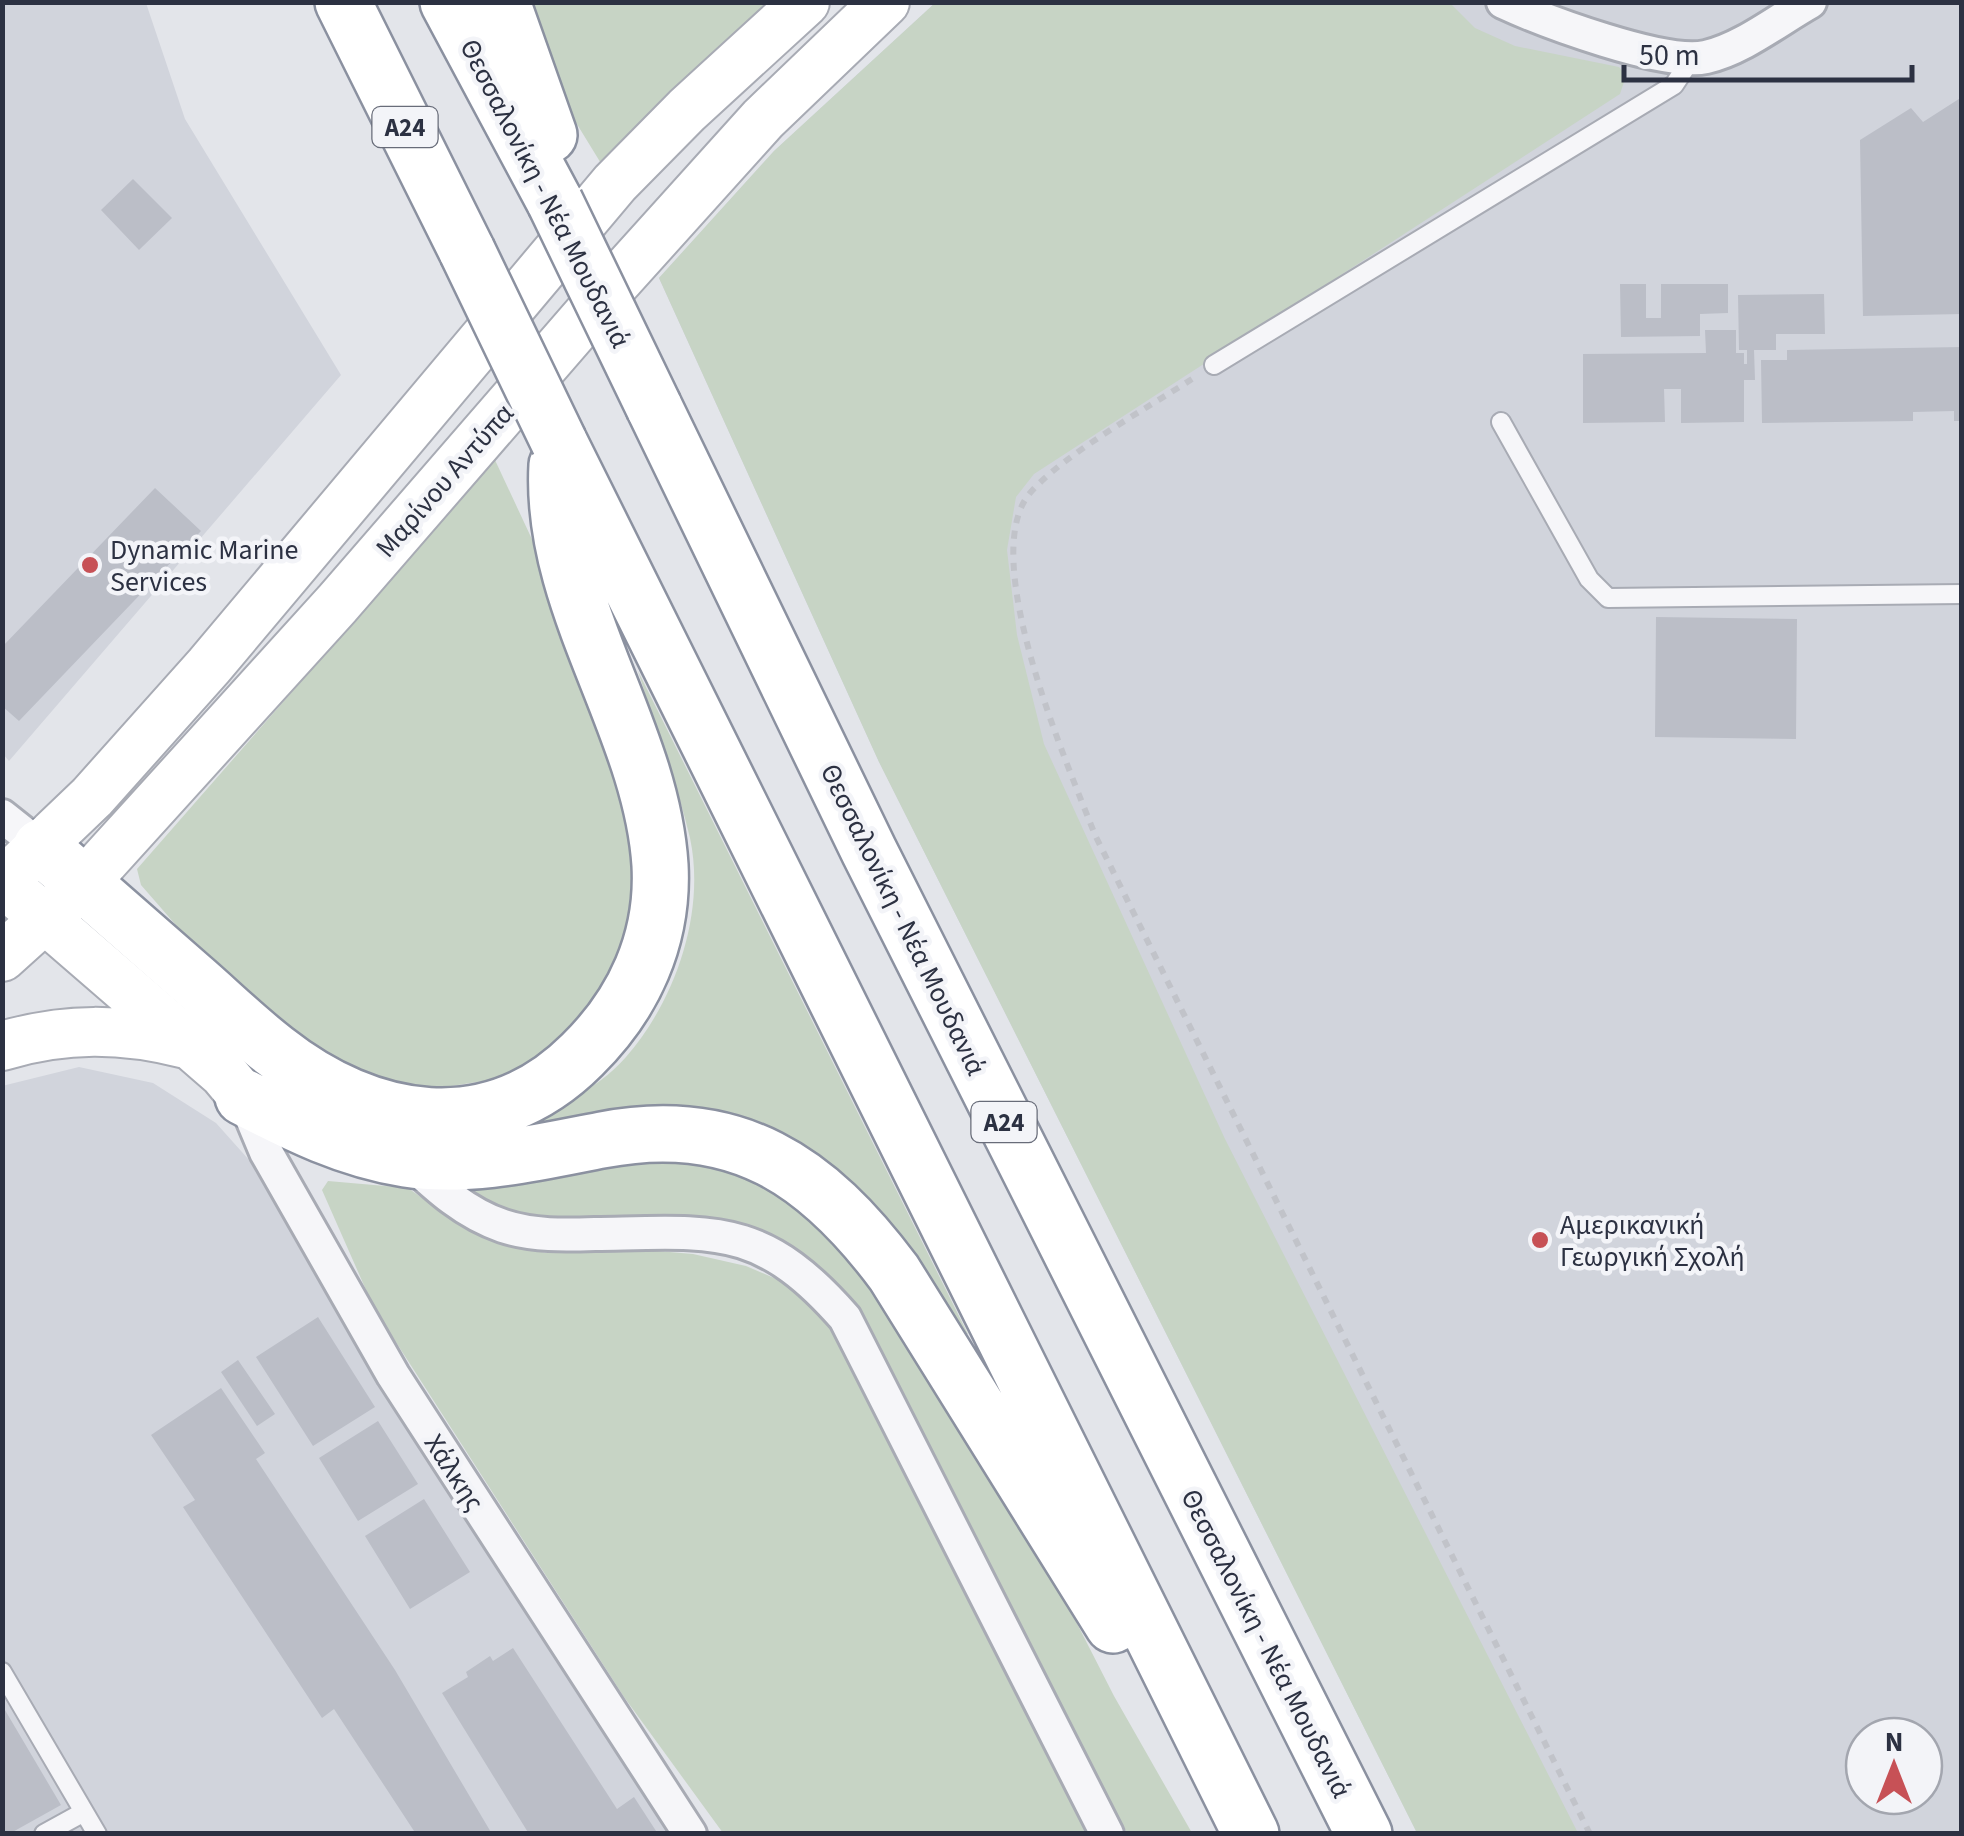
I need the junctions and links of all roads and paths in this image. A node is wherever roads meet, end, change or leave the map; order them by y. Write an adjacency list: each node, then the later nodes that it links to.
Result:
1 (343, 2): 12 (highway, Α24, bridge)
2 (448, 2): 9 (highway, Θεσσαλονίκη - Νέα Μουδανιά / Α24)
3 (502, 2): 9 (highway)
4 (805, 2): 14 (main road)
5 (885, 2): 15 (main road, Μαρίνου Αντύπα)
6 (1504, 2): 8 (street)
7 (1810, 2): 8 (street)
8 (1692, 58): 10 (lane)
9 (555, 202): 28 (highway, Θεσσαλονίκη - Νέα Μουδανιά / Α24, bridge)
10 (1214, 365): 29 (path)
11 (1501, 422): 13 (lane)
12 (559, 442): 15 (highway); 27 (highway, Α24)
13 (1962, 594)
14 (10, 862): 15 (highway)
15 (64, 901): 16 (main road, Μαρίνου Αντύπα); 17 (main road)
16 (2, 957)
17 (191, 1045): 18 (main road); 19 (main road)
18 (2, 1046)
19 (242, 1097): 20 (highway); 25 (street, Χάλκης)
20 (408, 1160): 26 (street); 27 (highway)
21 (2, 1672): 22 (lane)
22 (84, 1812): 23 (lane); 24 (lane)
23 (44, 1834)
24 (96, 1834)
25 (690, 1834)
26 (1107, 1834)
27 (1251, 1834)
28 (1364, 1834)
29 (1590, 1834)

